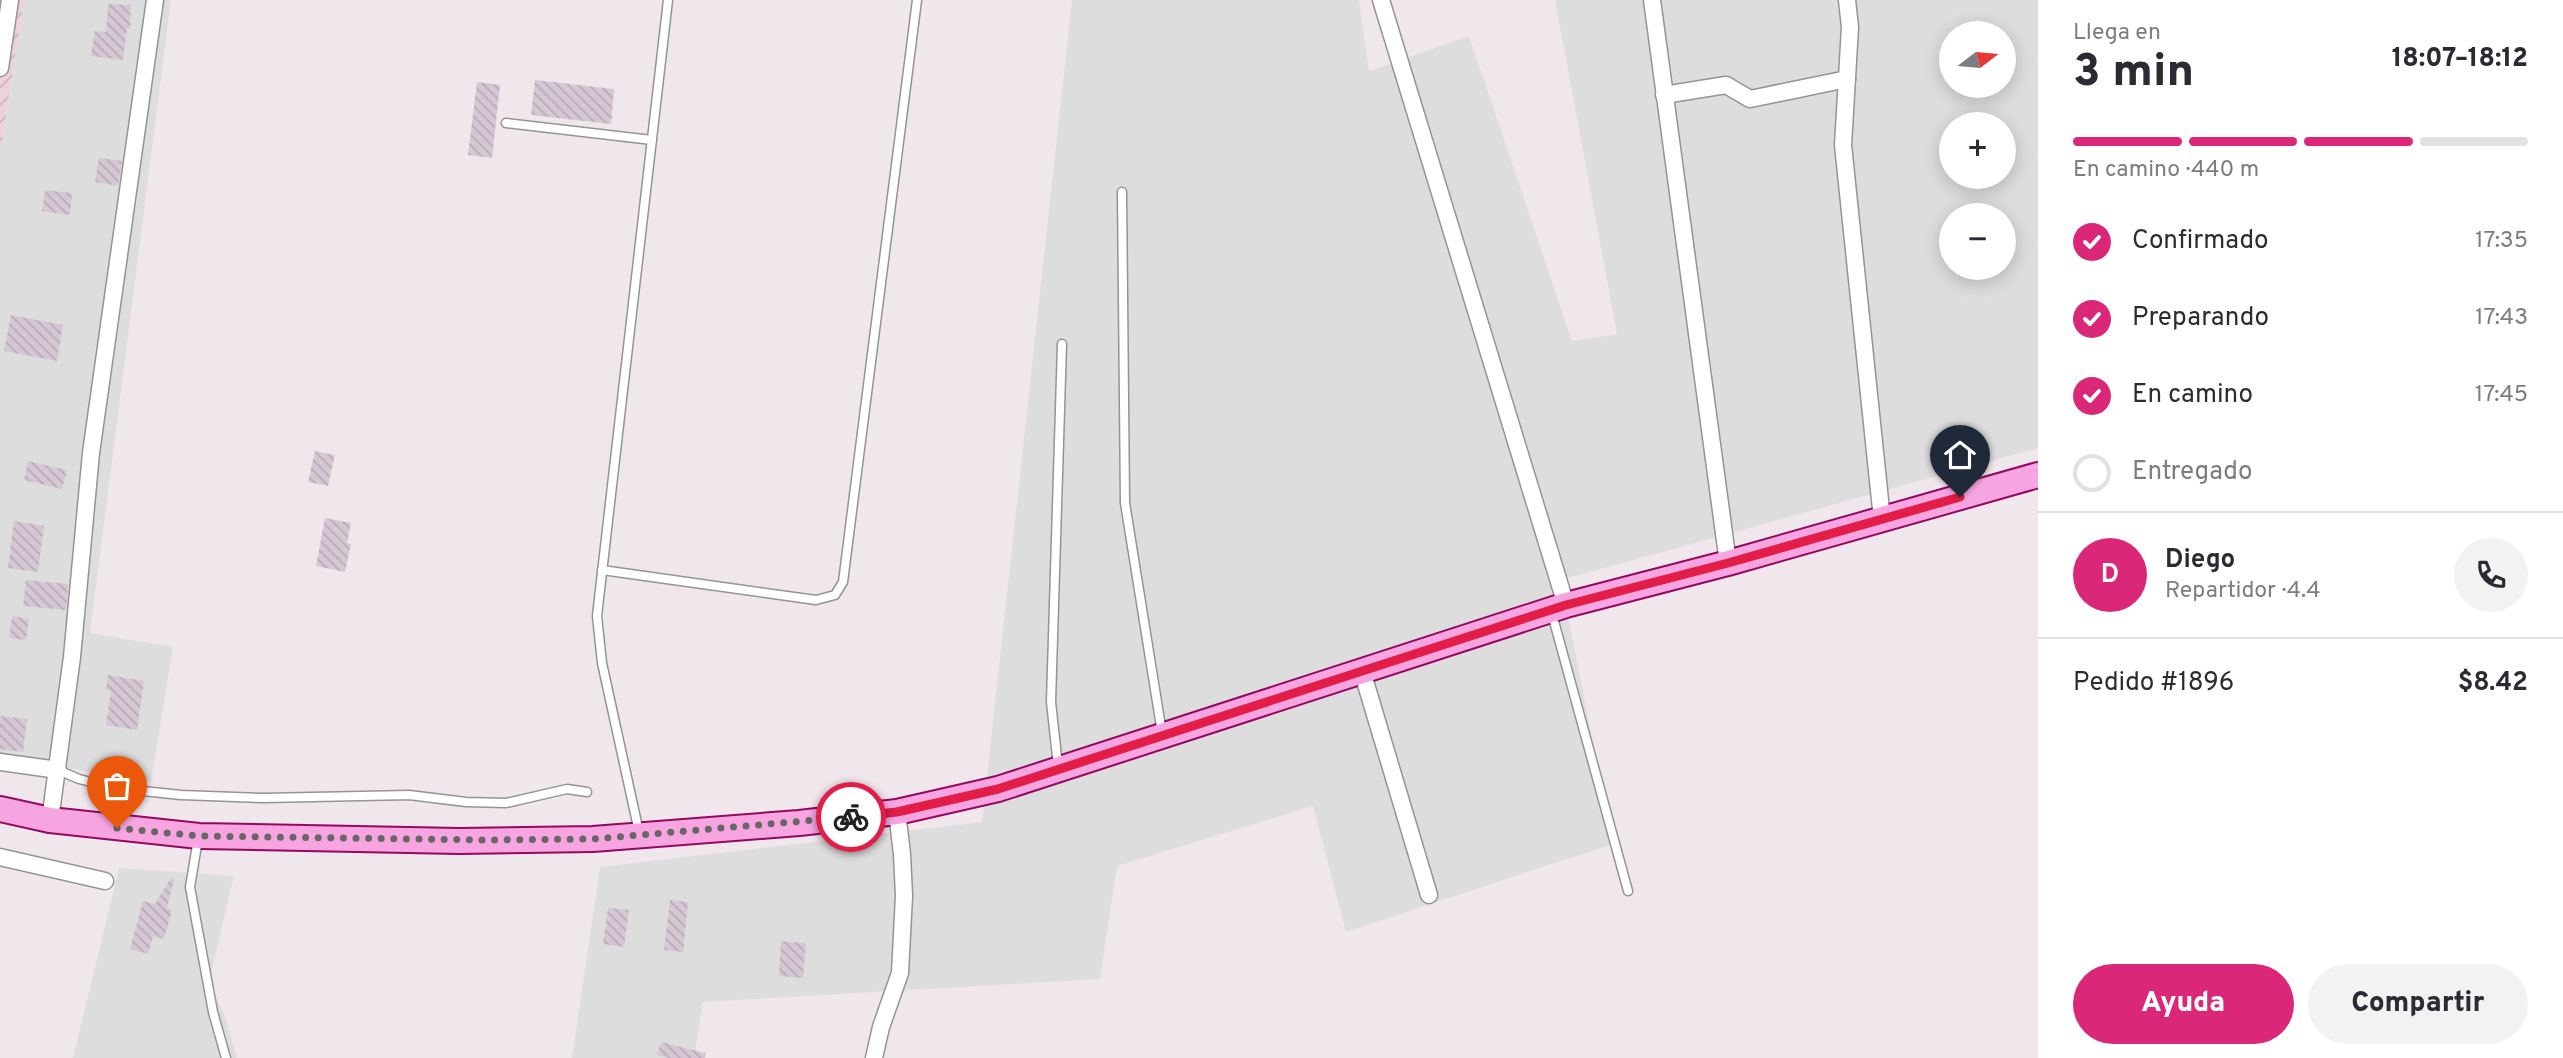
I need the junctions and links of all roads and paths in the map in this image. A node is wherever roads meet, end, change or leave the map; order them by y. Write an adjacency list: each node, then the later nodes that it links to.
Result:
1 (10, 0): 8 (street)
2 (155, 0): 23 (street)
3 (668, 0): 12 (lane)
4 (917, 0): 18 (lane)
5 (1381, 0): 19 (street)
6 (1651, 0): 10 (street)
7 (1847, 0): 9 (street)
8 (0, 68)
9 (1847, 79): 10 (street); 16 (street)
10 (1664, 96): 17 (street)
11 (506, 123): 12 (lane)
12 (652, 140): 18 (lane)
13 (1122, 192): 21 (lane)
14 (1062, 344): 24 (lane)
15 (2038, 475): 16 (main road)
16 (1882, 519): 17 (main road)
17 (1728, 563): 19 (main road)
18 (602, 570): 29 (lane)
19 (1559, 607): 20 (main road); 33 (lane)
20 (1362, 671): 21 (main road); 34 (street)
21 (1163, 736): 24 (main road)
22 (0, 762): 23 (street)
23 (58, 769): 25 (lane); 28 (street)
24 (1058, 769): 27 (main road)
25 (587, 792)
26 (0, 808): 28 (main road)
27 (897, 812): 29 (main road); 36 (street)
28 (50, 820): 30 (main road)
29 (639, 835): 30 (main road)
30 (199, 836): 35 (lane)
31 (0, 857): 32 (street)
32 (105, 881)
33 (1628, 891)
34 (1429, 895)
35 (226, 1058)
36 (874, 1058)

